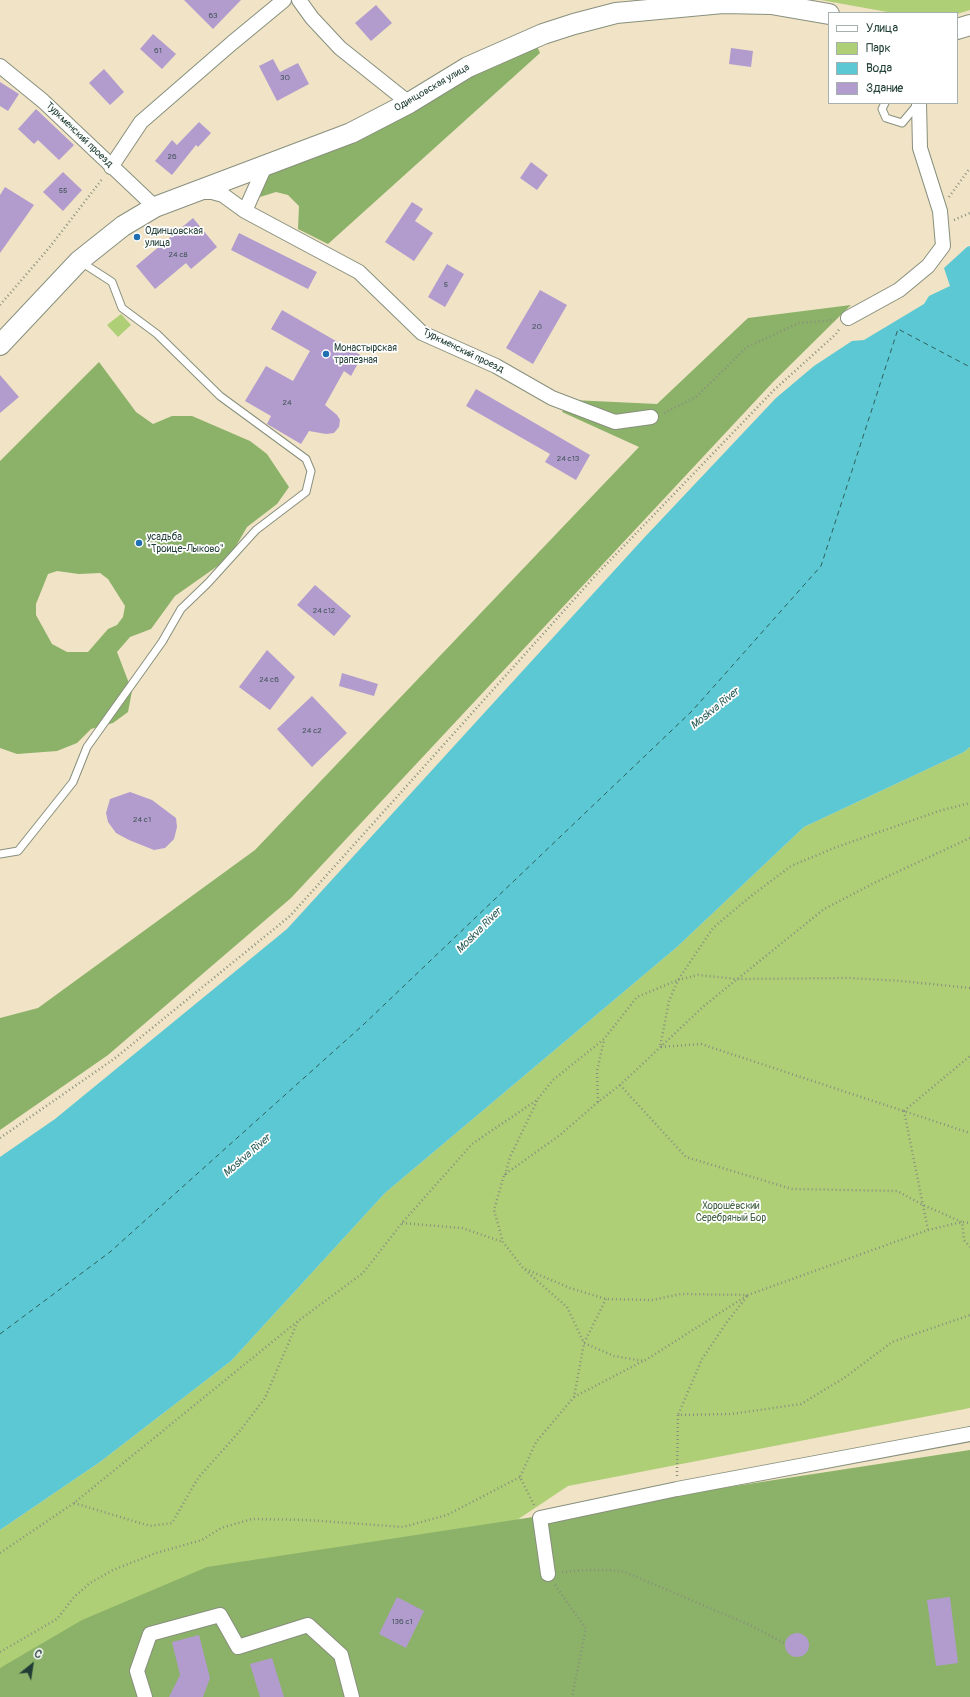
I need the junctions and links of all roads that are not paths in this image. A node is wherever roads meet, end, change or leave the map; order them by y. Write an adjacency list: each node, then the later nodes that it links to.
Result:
1 (284, 0): 12 (street)
2 (299, 0): 7 (street)
3 (828, 14): 7 (street, Одинцовская улица)
4 (970, 25): 5 (street)
5 (958, 29)
6 (0, 66): 12 (street, Туркменский проезд)
7 (408, 102): 11 (street, Одинцовская улица)
8 (885, 104): 9 (lane)
9 (918, 104)
10 (919, 104): 17 (street)
11 (266, 164): 13 (street, Одинцовская улица); 15 (street)
12 (111, 167): 14 (street, Туркменский проезд)
13 (188, 194): 14 (street, Одинцовская улица); 15 (street, Туркменский проезд)
14 (155, 207): 16 (street, Одинцовская улица)
15 (245, 211): 19 (street, Туркменский проезд)
16 (79, 261): 18 (street, Одинцовская улица); 20 (lane)
17 (848, 318)
18 (0, 345)
19 (651, 418)
20 (0, 854)
21 (970, 1434): 22 (street)
22 (548, 1574)
23 (144, 1697): 24 (street)
24 (352, 1697)

